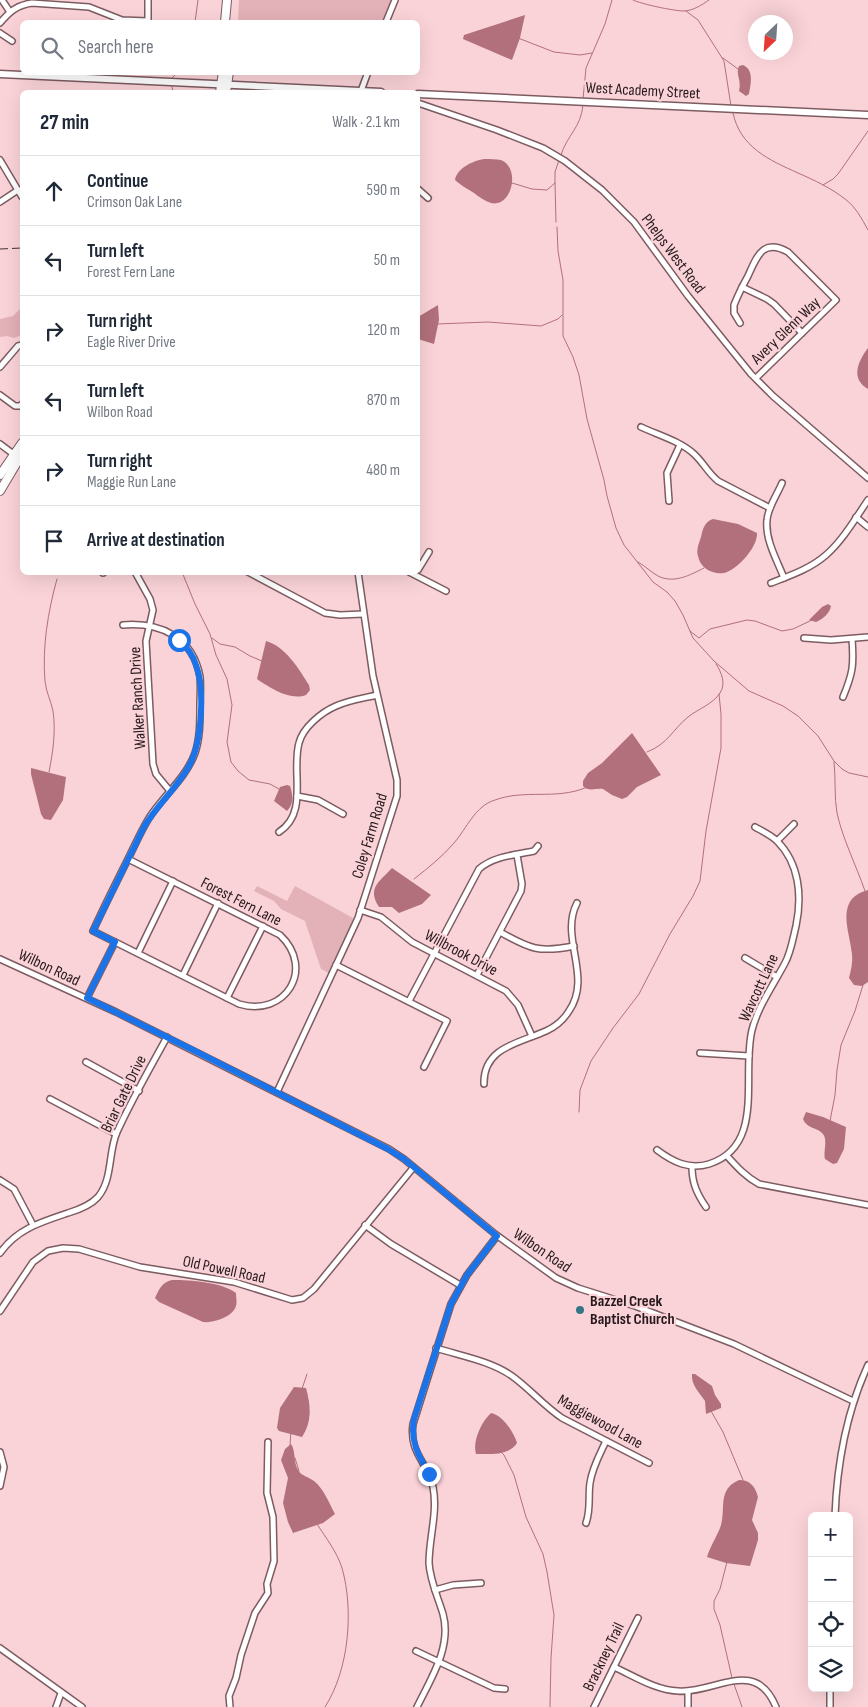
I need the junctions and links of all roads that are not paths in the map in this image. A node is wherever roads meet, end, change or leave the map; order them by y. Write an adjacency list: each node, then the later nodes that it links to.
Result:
1 (2, 0): 6 (street)
2 (148, 0): 8 (street)
3 (226, 0): 9 (highway)
4 (231, 0): 10 (highway)
5 (395, 0): 11 (street)
6 (10, 12): 7 (street); 12 (street)
7 (122, 20)
8 (148, 20)
9 (225, 20)
10 (230, 20)
11 (387, 20)
12 (0, 23)
13 (0, 33): 14 (street)
14 (12, 42)
15 (0, 74): 19 (main road)
16 (223, 75): 19 (highway)
17 (227, 75): 19 (highway)
18 (367, 75): 21 (street)
19 (224, 89): 20 (main road)
20 (287, 90)
21 (362, 90)
22 (420, 94): 24 (main road, West Academy Street)
23 (420, 104): 36 (street, Phelps West Road)
24 (868, 116)
25 (0, 160): 26 (street)
26 (18, 190): 28 (street); 30 (street)
27 (420, 191): 29 (street)
28 (20, 194)
29 (428, 198)
30 (0, 202)
31 (742, 287): 32 (street, Avery Glenn Way); 33 (street); 33 (street, Avery Glenn Way)
32 (740, 323)
33 (802, 333): 36 (street, Avery Glenn Way)
34 (20, 346): 35 (street)
35 (0, 367)
36 (756, 378): 44 (street, Phelps West Road)
37 (0, 395): 38 (street)
38 (20, 406)
39 (641, 427): 41 (street)
40 (0, 444): 42 (street)
41 (680, 445): 48 (street); 49 (street)
42 (18, 455): 43 (highway); 46 (highway)
43 (0, 475)
44 (868, 478)
45 (782, 483): 49 (street)
46 (0, 491)
47 (868, 500): 50 (street)
48 (668, 501)
49 (770, 508): 58 (street)
50 (856, 517): 51 (street); 58 (street)
51 (868, 527)
52 (429, 552): 53 (street)
53 (420, 564)
54 (137, 575): 63 (street, Walker Ranch Drive)
55 (254, 575): 61 (street)
56 (358, 575): 61 (street, Coley Farm Road)
57 (419, 575): 60 (street)
58 (784, 578): 59 (street)
59 (771, 583)
60 (446, 591)
61 (363, 614): 67 (street, Coley Farm Road)
62 (123, 625): 63 (street)
63 (150, 625): 69 (street, Walker Ranch Drive); 69 (street)
64 (868, 637): 66 (street)
65 (804, 638): 66 (street)
66 (852, 638): 68 (street)
67 (377, 695): 70 (street); 82 (street, Coley Farm Road)
68 (843, 697)
69 (170, 792): 78 (street)
70 (297, 796): 71 (street); 74 (street)
71 (343, 814)
72 (794, 824): 75 (street)
73 (755, 827): 75 (street, Wavcott Lane)
74 (279, 832)
75 (777, 841): 94 (street, Wavcott Lane)
76 (538, 846): 77 (street)
77 (516, 854): 84 (street); 88 (street)
78 (128, 859): 79 (street, Forest Fern Lane); 85 (street, Forest Fern Lane)
79 (173, 881): 80 (street, Forest Fern Lane); 87 (street)
80 (218, 903): 83 (street, Forest Fern Lane); 93 (street)
81 (578, 903): 86 (street)
82 (360, 910): 88 (street, Willbrook Drive); 91 (street, Coley Farm Road)
83 (263, 926): 96 (street); 96 (street, Forest Fern Lane)
84 (500, 932): 86 (street); 92 (street)
85 (115, 942): 87 (street, Forest Fern Lane); 95 (street)
86 (574, 946): 98 (street)
87 (138, 953): 93 (street, Forest Fern Lane)
88 (434, 953): 92 (street, Willbrook Drive); 97 (street)
89 (745, 958): 94 (street)
90 (0, 959): 95 (street, Wilbon Road)
91 (336, 965): 97 (street); 106 (street, Coley Farm Road)
92 (477, 975): 98 (street, Willbrook Drive)
93 (183, 976): 96 (street, Forest Fern Lane)
94 (777, 978): 101 (street, Wavcott Lane)
95 (87, 998): 99 (street, Wilbon Road)
96 (227, 998)
97 (409, 1001): 103 (street)
98 (532, 1036): 104 (street)
99 (166, 1037): 105 (street, Briar Gate Drive); 106 (street, Wilbon Road)
100 (700, 1053): 101 (street)
101 (749, 1056): 110 (street, Wavcott Lane)
102 (86, 1062): 105 (street)
103 (424, 1067)
104 (484, 1084)
105 (138, 1091): 108 (street, Briar Gate Drive)
106 (277, 1092): 112 (street, Wilbon Road)
107 (50, 1099): 108 (street)
108 (116, 1134): 116 (street, Briar Gate Drive)
109 (657, 1150): 111 (street)
110 (727, 1156): 111 (street); 114 (street)
111 (692, 1167): 115 (street)
112 (413, 1168): 117 (street, Old Powell Road); 118 (street, Wilbon Road)
113 (0, 1180): 116 (street)
114 (868, 1205)
115 (706, 1207)
116 (33, 1225): 119 (street, Briar Gate Drive)
117 (366, 1225): 121 (street); 122 (street, Old Powell Road)
118 (497, 1236): 121 (street); 125 (street, Wilbon Road)
119 (2, 1245): 120 (street, Briar Gate Drive)
120 (0, 1253)
121 (460, 1285): 123 (street)
122 (0, 1311)
123 (436, 1348): 126 (street, Maggiewood Lane); 134 (street)
124 (868, 1365): 125 (street)
125 (853, 1401): 131 (street)
126 (606, 1441): 129 (street, Maggiewood Lane); 132 (street)
127 (268, 1442): 146 (street)
128 (0, 1452): 130 (street)
129 (649, 1463)
130 (0, 1486)
131 (835, 1512)
132 (586, 1523)
133 (481, 1584): 134 (street)
134 (435, 1590): 138 (street)
135 (638, 1618): 139 (street, Brackney Trail)
136 (0, 1648): 143 (street)
137 (416, 1651): 138 (street)
138 (438, 1662): 140 (street); 147 (street)
139 (614, 1666): 141 (street); 148 (street, Brackney Trail)
140 (505, 1688)
141 (688, 1692): 149 (street); 150 (street)
142 (830, 1692): 151 (street)
143 (61, 1693): 144 (street); 145 (street)
144 (56, 1707)
145 (82, 1707)
146 (230, 1707)
147 (417, 1707)
148 (594, 1707)
149 (688, 1707)
150 (776, 1707)
151 (830, 1707)

